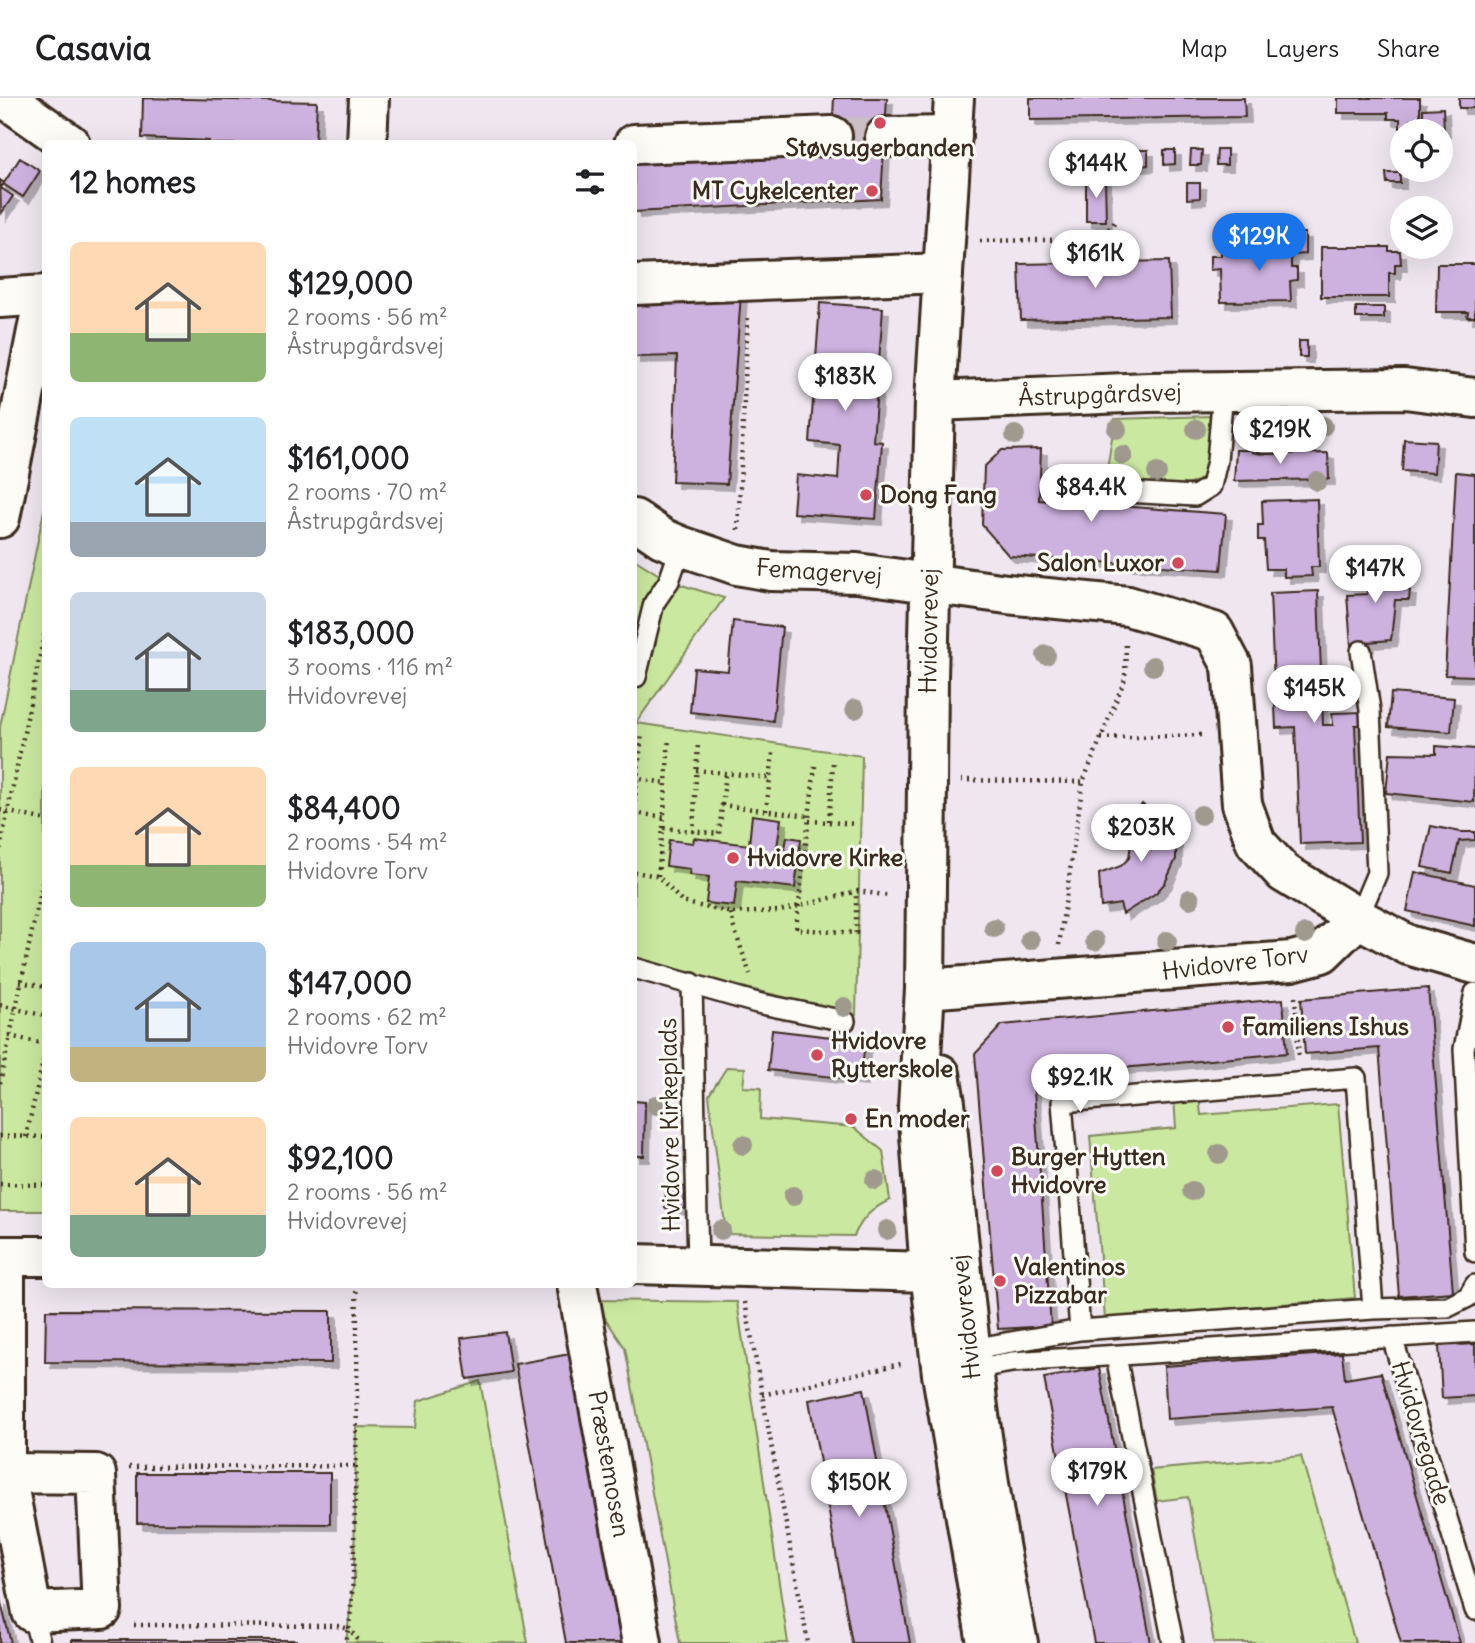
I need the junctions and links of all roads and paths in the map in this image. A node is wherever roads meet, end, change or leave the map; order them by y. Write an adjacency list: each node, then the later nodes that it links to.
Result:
1 (5, 98): 7 (street)
2 (369, 98): 8 (street)
3 (954, 98): 5 (street, Hvidovrevej)
4 (832, 136): 9 (street)
5 (951, 136): 6 (street); 11 (street, Hvidovrevej)
6 (885, 137)
7 (64, 140)
8 (367, 140)
9 (637, 144)
10 (1115, 222): 11 (path)
11 (944, 257): 12 (street); 19 (street, Hvidovrevej)
12 (749, 281): 13 (street); 24 (path)
13 (637, 285)
14 (42, 296): 15 (street)
15 (0, 298)
16 (42, 311): 21 (street)
17 (1223, 391): 18 (street, Åstrupgårdsvej); 19 (street, Åstrupgårdsvej); 20 (lane)
18 (1475, 398)
19 (934, 401): 25 (street, Hvidovrevej)
20 (1070, 482)
21 (0, 518)
22 (637, 521): 23 (street, Femagervej)
23 (681, 546): 24 (street, Femagervej); 28 (lane)
24 (737, 565): 25 (street, Femagervej)
25 (930, 583): 30 (street); 43 (street, Hvidovrevej)
26 (42, 646): 49 (path)
27 (1361, 652): 66 (lane)
28 (637, 673)
29 (1125, 679): 33 (path)
30 (1238, 732): 33 (path); 66 (street)
31 (642, 733): 37 (path)
32 (670, 737): 45 (path)
33 (1101, 737): 44 (path)
34 (698, 743): 39 (path)
35 (773, 753): 41 (path)
36 (833, 763): 54 (path)
37 (637, 766)
38 (815, 766): 52 (path)
39 (696, 770): 40 (path); 57 (path)
40 (726, 773): 41 (path); 46 (path)
41 (770, 778): 48 (path)
42 (637, 779): 45 (path)
43 (927, 780): 44 (path); 63 (street, Hvidovrevej)
44 (1083, 782): 67 (path)
45 (666, 783): 51 (path)
46 (722, 806): 48 (path); 57 (path)
47 (0, 810): 49 (path)
48 (766, 811): 52 (path)
49 (8, 812): 53 (path); 58 (path)
50 (637, 812): 51 (path)
51 (664, 817): 56 (path)
52 (809, 818): 54 (path); 64 (path)
53 (42, 819)
54 (829, 822): 55 (path)
55 (855, 824)
56 (663, 828): 57 (path); 60 (path)
57 (692, 832)
58 (0, 849)
59 (637, 872): 60 (path)
60 (658, 876): 65 (path)
61 (42, 883): 71 (path)
62 (856, 892): 63 (path); 64 (path); 64 (path)
63 (926, 902): 74 (street, Hvidovrevej)
64 (799, 906): 65 (path)
65 (731, 912): 76 (path)
66 (1358, 918): 68 (street, Hvidovre Torv); 69 (street)
67 (1058, 952)
68 (1292, 961): 74 (street, Hvidovre Torv); 85 (path)
69 (1475, 964)
70 (637, 969): 72 (lane, Hvidovre Kirkeplads)
71 (20, 982): 73 (path); 78 (path)
72 (692, 983): 76 (lane, Hvidovre Kirkeplads); 95 (lane, Hvidovre Kirkeplads)
73 (42, 986)
74 (925, 989): 97 (street, Hvidovrevej)
75 (1475, 993): 91 (lane)
76 (757, 1003): 80 (lane, Hvidovre Kirkeplads)
77 (0, 1005): 78 (path)
78 (14, 1009): 79 (path); 81 (path)
79 (42, 1015)
80 (845, 1021)
81 (9, 1036): 82 (path); 84 (path)
82 (42, 1045)
83 (42, 1064): 87 (path)
84 (0, 1083)
85 (1300, 1083): 101 (lane); 102 (lane)
86 (0, 1136): 87 (path)
87 (26, 1137): 88 (path)
88 (42, 1137)
89 (0, 1184): 90 (path)
90 (42, 1185)
91 (1475, 1252)
92 (2, 1256): 93 (street); 109 (street)
93 (42, 1256)
94 (637, 1264): 95 (street)
95 (698, 1266): 96 (street)
96 (738, 1266): 97 (street); 107 (path)
97 (945, 1270): 106 (street, Hvidovrevej)
98 (1475, 1285): 101 (lane)
99 (356, 1288): 108 (path)
100 (578, 1288): 117 (street, Præstemosen)
101 (1373, 1309): 102 (lane)
102 (1080, 1331): 106 (lane)
103 (1475, 1332): 104 (lane, Hvidovregade)
104 (1392, 1337): 105 (lane, Hvidovregade); 112 (lane, Hvidovregade)
105 (1116, 1356): 106 (lane, Hvidovregade); 121 (lane)
106 (955, 1362): 107 (path); 119 (street, Hvidovrevej); 120 (street, Hvidovrevej)
107 (762, 1395): 118 (path)
108 (355, 1466): 110 (path); 114 (path)
109 (6, 1473): 110 (street); 113 (street)
110 (96, 1474): 111 (street)
111 (92, 1610): 113 (street); 114 (path)
112 (1475, 1610)
113 (36, 1628)
114 (349, 1629): 115 (path); 116 (path)
115 (346, 1643)
116 (360, 1643)
117 (642, 1643)
118 (808, 1643)
119 (987, 1643)
120 (1018, 1643)
121 (1173, 1643)

